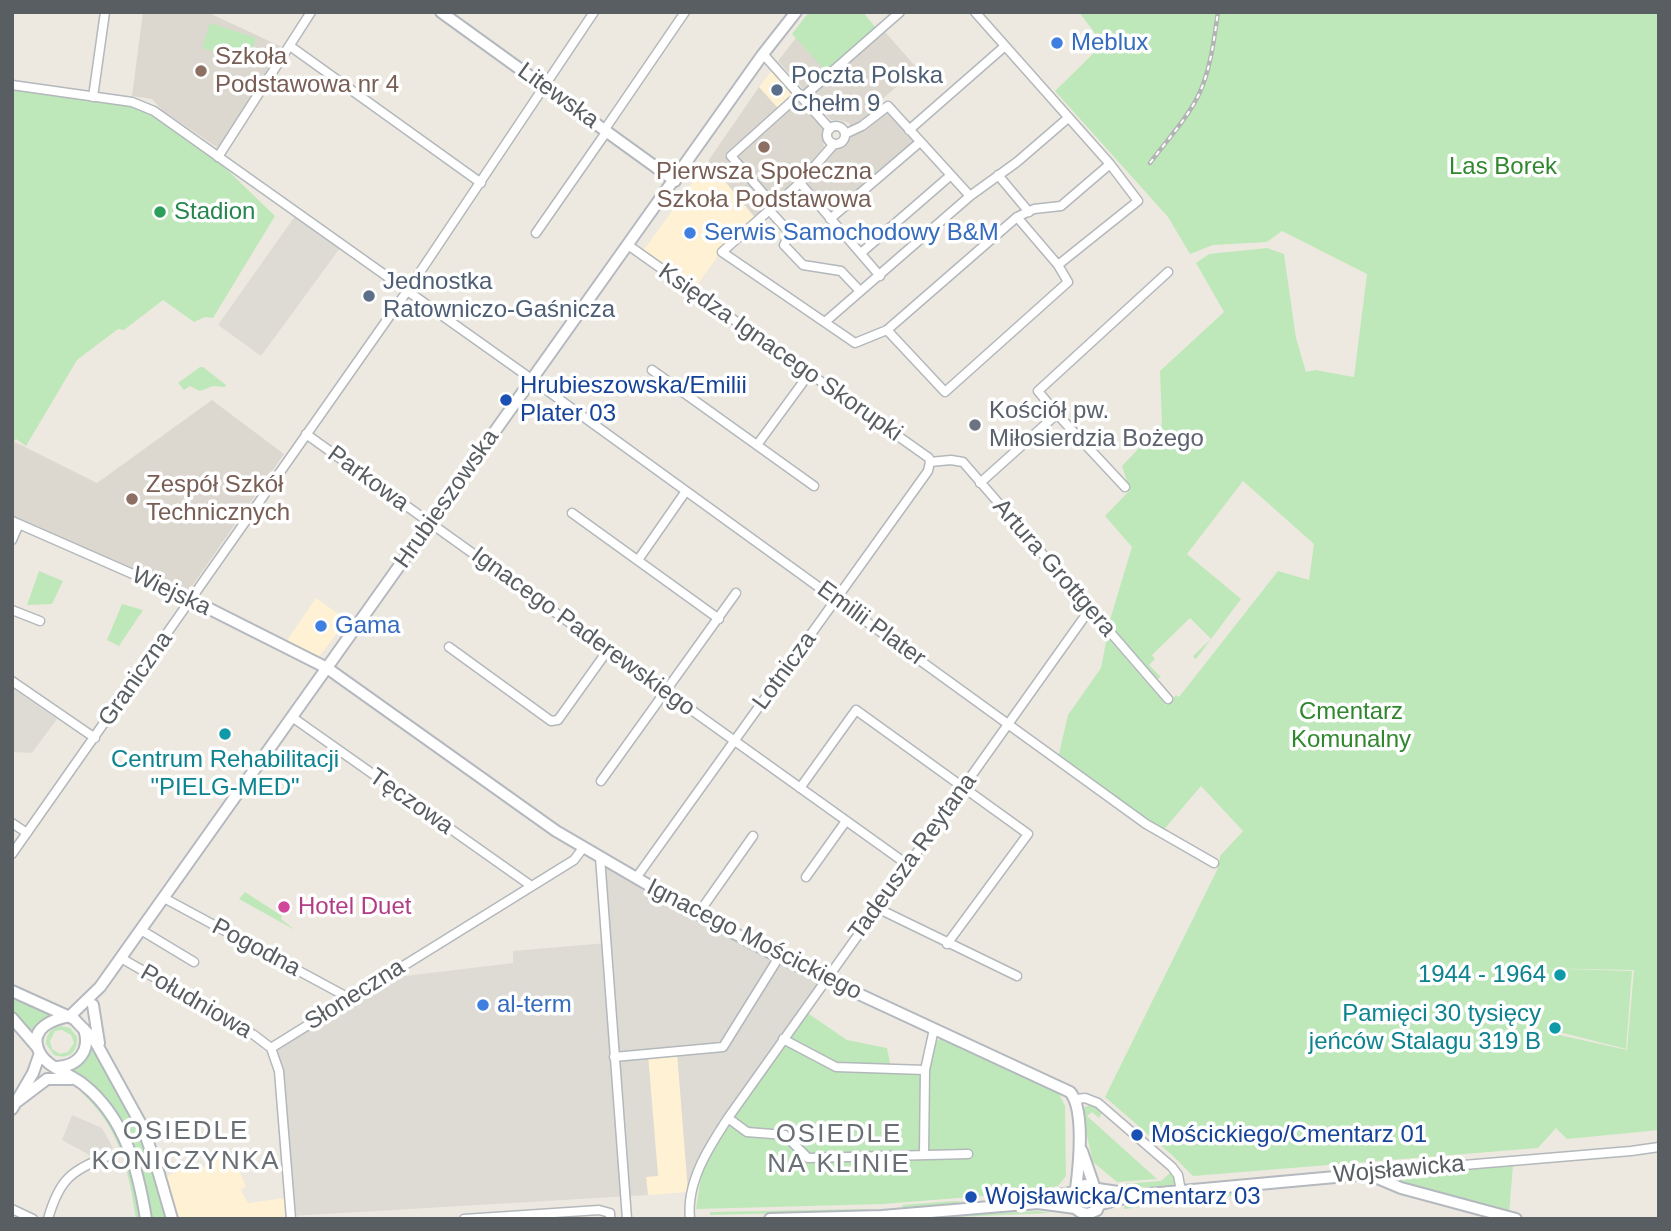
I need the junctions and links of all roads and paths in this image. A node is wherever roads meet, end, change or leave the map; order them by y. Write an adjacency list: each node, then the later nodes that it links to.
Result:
1 (105, 12): 15 (street)
2 (311, 12): 9 (street)
3 (441, 12): 13 (street, Litewska)
4 (593, 12): 13 (street, Graniczna)
5 (685, 12): 18 (street)
6 (900, 12): 14 (street)
7 (975, 12): 10 (street)
8 (792, 14): 11 (street, Hrubieszowska)
9 (290, 46): 23 (street); 28 (street)
10 (1005, 47): 16 (street); 19 (street)
11 (763, 54): 14 (street); 27 (street, Hrubieszowska)
12 (12, 85): 15 (street, Emilii Plater)
13 (545, 86): 18 (street, Litewska); 28 (street, Graniczna)
14 (801, 96): 17 (street); 31 (street)
15 (93, 97): 23 (street, Emilii Plater)
16 (1068, 118): 24 (street); 26 (street)
17 (830, 129): 20 (street); 22 (street)
18 (606, 130): 27 (street, Litewska); 35 (street)
19 (909, 130): 20 (street); 21 (street)
20 (845, 134): 22 (street)
21 (920, 142): 25 (street); 34 (street)
22 (834, 144): 29 (street)
23 (218, 157): 42 (street, Emilii Plater)
24 (1110, 164): 32 (street); 38 (street)
25 (951, 175): 30 (street); 37 (street)
26 (998, 175): 30 (street); 32 (street)
27 (675, 181): 36 (street, Hrubieszowska)
28 (481, 183): 42 (street, Graniczna)
29 (800, 183): 31 (street); 34 (street)
30 (971, 196): 40 (street)
31 (771, 208): 41 (street); 43 (street)
32 (1029, 212): 33 (street)
33 (1017, 217): 38 (street); 44 (street)
34 (830, 219): 37 (street)
35 (536, 233)
36 (628, 245): 46 (street, Księdza Ignacego Skorupki); 47 (street, Hrubieszowska)
37 (861, 253): 40 (street)
38 (1058, 265): 44 (street)
39 (1168, 272): 48 (street)
40 (880, 275): 41 (street)
41 (859, 290): 43 (street)
42 (407, 291): 47 (street, Emilii Plater); 49 (street, Graniczna)
43 (824, 322): 44 (street)
44 (887, 330)
45 (652, 370): 50 (street)
46 (809, 374): 50 (street); 51 (street, Księdza Ignacego Skorupki)
47 (531, 379): 55 (street, Emilii Plater); 58 (street, Hrubieszowska)
48 (1058, 414): 52 (street); 54 (street)
49 (306, 434): 58 (street, Parkowa); 63 (street, Graniczna)
50 (757, 445): 53 (street)
51 (930, 462): 52 (street, Artura Grottgera); 62 (street, Lotnicza)
52 (980, 483): 64 (street, Artura Grottgera)
53 (814, 486)
54 (1125, 487)
55 (686, 491): 60 (street); 62 (street, Emilii Plater)
56 (572, 513): 60 (street)
57 (15, 522): 59 (street); 63 (street, Wiejska)
58 (430, 523): 69 (street, Ignacego Paderewskiego); 70 (street, Hrubieszowska)
59 (12, 540)
60 (638, 560): 66 (street)
61 (736, 593): 66 (street)
62 (837, 599): 75 (street, Emilii Plater); 77 (street, Lotnicza)
63 (192, 600): 70 (street, Wiejska); 76 (street, Graniczna)
64 (1090, 609): 73 (street, Artura Grottgera); 75 (street, Tadeusza Reytana)
65 (12, 610): 67 (street)
66 (719, 619): 72 (street)
67 (40, 621)
68 (449, 647): 69 (street)
69 (608, 650): 72 (street, Ignacego Paderewskiego)
70 (327, 668): 74 (street, Hrubieszowska); 85 (street, Ignacego Mościckiego)
71 (12, 681): 76 (street)
72 (666, 692): 77 (street, Ignacego Paderewskiego); 78 (street)
73 (1168, 699)
74 (292, 717): 92 (street, Tęczowa); 93 (street, Hrubieszowska)
75 (1009, 723): 79 (street, Tadeusza Reytana); 88 (street, Emilii Plater)
76 (95, 738): 83 (street, Graniczna)
77 (735, 741): 80 (street, Ignacego Paderewskiego); 91 (street, Lotnicza)
78 (601, 781)
79 (963, 787): 80 (street); 89 (street, Tadeusza Reytana); 97 (street)
80 (800, 788): 81 (street, Ignacego Paderewskiego)
81 (846, 821): 89 (street, Ignacego Paderewskiego); 90 (street)
82 (12, 823): 83 (street)
83 (27, 834): 86 (street, Graniczna)
84 (753, 836): 95 (street)
85 (583, 848): 87 (street, Ignacego Mościckiego); 92 (street, Słoneczna)
86 (12, 854)
87 (600, 857): 91 (street, Ignacego Mościckiego); 116 (street)
88 (1214, 863)
89 (908, 865): 94 (street, Tadeusza Reytana)
90 (806, 877)
91 (636, 878): 95 (street, Ignacego Mościckiego)
92 (530, 885): 105 (street, Słoneczna)
93 (164, 898): 96 (street, Hrubieszowska); 105 (street, Pogodna)
94 (877, 908): 97 (street); 102 (street, Tadeusza Reytana)
95 (698, 914): 98 (street, Ignacego Mościckiego)
96 (141, 930): 99 (street, Hrubieszowska); 100 (street)
97 (947, 944): 101 (street)
98 (779, 957): 102 (street, Ignacego Mościckiego); 116 (street)
99 (121, 958): 103 (street, Hrubieszowska); 113 (street, Południowa)
100 (194, 962)
101 (1017, 976)
102 (825, 979): 111 (street, Ignacego Mościckiego); 112 (street, Tadeusza Reytana)
103 (98, 989): 106 (street); 107 (street); 108 (street)
104 (12, 990): 107 (street)
105 (349, 998): 113 (street, Słoneczna)
106 (93, 1004): 110 (street); 115 (street)
107 (56, 1009): 108 (street)
108 (69, 1016): 110 (street); 114 (street)
109 (12, 1018): 114 (street)
110 (84, 1029): 115 (street); 117 (street)
111 (933, 1029): 118 (street); 120 (street, Ignacego Mościckiego)
112 (783, 1039): 118 (street); 122 (street, Tadeusza Reytana)
113 (271, 1048): 142 (street)
114 (38, 1050): 117 (street); 121 (street)
115 (101, 1051): 141 (street)
116 (614, 1057): 145 (street)
117 (55, 1067): 119 (street); 121 (street)
118 (925, 1070): 125 (street)
119 (76, 1080): 121 (street); 140 (street)
120 (1077, 1099): 123 (street); 131 (street, Ignacego Mościckiego)
121 (15, 1105)
122 (728, 1118): 125 (street); 146 (street, Tadeusza Reytana)
123 (1080, 1145): 129 (street); 130 (street)
124 (1659, 1147): 128 (street, Wojsławicka)
125 (924, 1154): 126 (street)
126 (968, 1154)
127 (108, 1156): 139 (street)
128 (1376, 1176): 131 (street, Wojsławicka); 148 (street)
129 (1096, 1188): 130 (street); 132 (street, Wojsławicka); 135 (street)
130 (1075, 1191): 133 (street); 136 (street)
131 (1181, 1191): 132 (street, Wojsławicka)
132 (1138, 1195): 135 (street, Wojsławicka)
133 (1038, 1203): 136 (street); 137 (street)
134 (12, 1209): 138 (street)
135 (1098, 1211): 136 (street)
136 (1078, 1213)
137 (882, 1217): 147 (street)
138 (33, 1219)
139 (48, 1219)
140 (146, 1219)
141 (172, 1219)
142 (291, 1219)
143 (464, 1219): 144 (street)
144 (610, 1219)
145 (627, 1219)
146 (690, 1219)
147 (770, 1219)
148 (1516, 1219)

